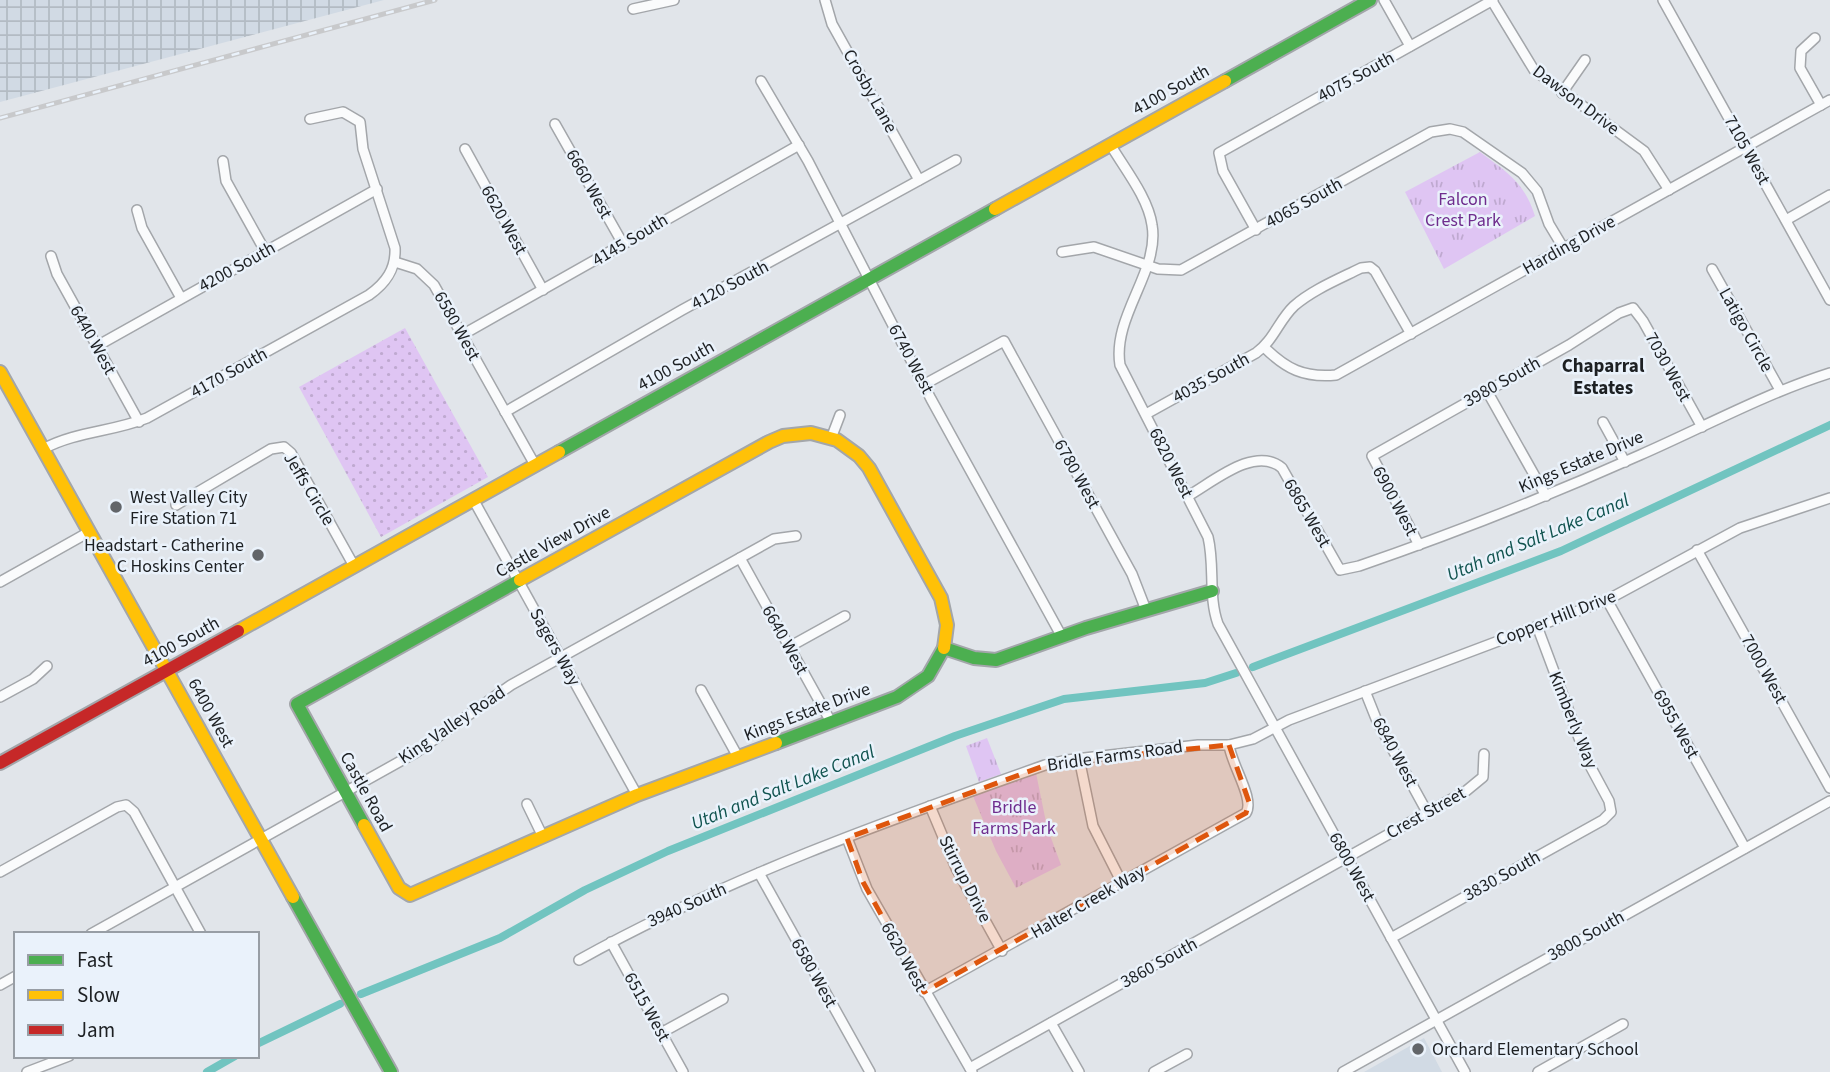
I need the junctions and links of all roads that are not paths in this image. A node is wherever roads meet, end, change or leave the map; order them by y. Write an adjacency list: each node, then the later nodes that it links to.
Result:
1 (674, 0): 7 (street)
2 (825, 0): 22 (street, Crosby Lane)
3 (1370, 0): 16 (street, 4100 South)
4 (1384, 0): 9 (street)
5 (1493, 0): 9 (street, 4075 South); 12 (street, Dawson Drive)
6 (1663, 0): 18 (street, 7105 West)
7 (633, 9)
8 (1815, 38): 13 (street)
9 (1410, 46): 29 (street, 4075 South)
10 (1585, 60): 12 (street)
11 (761, 81): 17 (street, 6740 West)
12 (1562, 93): 24 (street, Dawson Drive)
13 (1826, 103): 18 (street, Harding Drive)
14 (310, 119): 23 (street)
15 (555, 124): 30 (street, 6660 West)
16 (1110, 144): 36 (street); 38 (street, 4100 South)
17 (799, 145): 28 (street, 6740 West); 30 (street, 4145 South)
18 (1745, 147): 24 (street, Harding Drive); 27 (street, 7105 West)
19 (465, 149): 40 (street, 6620 West)
20 (956, 160): 22 (street, 4120 South)
21 (223, 162): 32 (street)
22 (919, 180): 28 (street, 4120 South)
23 (377, 188): 32 (street, 4200 South); 35 (street)
24 (1669, 190): 31 (street, Harding Drive)
25 (1830, 195): 27 (street)
26 (137, 209): 41 (street)
27 (1786, 220): 39 (street, 7105 West)
28 (840, 225): 38 (street, 6740 West); 53 (street, 4120 South)
29 (1256, 230): 31 (street, 4065 South); 36 (street, 4065 South)
30 (623, 244): 40 (street, 4145 South)
31 (1564, 249): 44 (street, Harding Drive)
32 (265, 251): 41 (street, 4200 South)
33 (1062, 252): 36 (street, 4065 South)
34 (51, 256): 46 (street, 6440 West)
35 (395, 262): 45 (street, 6580 West); 56 (street, 4170 South)
36 (1145, 265): 54 (street, 6820 West)
37 (1712, 269): 51 (street, Latigo Circle)
38 (869, 279): 50 (street, 6740 West); 63 (street, 4100 South)
39 (1827, 288): 42 (street, 7105 West)
40 (543, 290): 45 (street, 4145 South)
41 (181, 298): 46 (street, 4200 South)
42 (1830, 300)
43 (1633, 308): 52 (street, 3980 South); 58 (street, 7030 West)
44 (1411, 334): 47 (street, Harding Drive); 47 (street, 4035 South)
45 (462, 335): 53 (street, 6580 West)
46 (97, 346): 56 (street, 6440 West)
47 (1264, 347): 54 (street, 4035 South)
48 (0, 372): 60 (street, 6400 West)
49 (1830, 373): 51 (street, Kings Estate Drive)
50 (925, 384): 80 (street, 6780 West); 83 (street, 6740 West)
51 (1780, 390): 58 (street, Kings Estate Drive)
52 (1487, 391): 61 (street, 3980 South); 65 (street)
53 (505, 412): 63 (street, 6580 West)
54 (1146, 414): 64 (street, 6820 West)
55 (840, 415): 59 (street)
56 (139, 422): 60 (street, 4170 South)
57 (1603, 422): 62 (street)
58 (1702, 427): 62 (street, Kings Estate Drive)
59 (832, 436): 76 (street, Castle View Drive); 85 (street)
60 (43, 449): 69 (street, 6400 West)
61 (1372, 456): 71 (street, 6900 West)
62 (1625, 462): 65 (street, Kings Estate Drive)
63 (535, 465): 67 (street, 4100 South)
64 (1188, 496): 75 (street, 6865 West); 78 (street, 6820 West)
65 (1546, 496): 71 (street, Kings Estate Drive)
66 (1830, 498): 72 (street, Copper Hill Drive)
67 (473, 499): 74 (street, 4100 South); 76 (street, Sagers Way)
68 (176, 505): 74 (street, Jeffs Circle)
69 (89, 532): 77 (street); 89 (street, 6400 West)
70 (796, 536): 73 (street, King Valley Road)
71 (1419, 545): 75 (street, Kings Estate Drive)
72 (1697, 550): 79 (street, Copper Hill Drive); 101 (street, 7000 West)
73 (740, 558): 84 (street, 6640 West); 86 (street, King Valley Road)
74 (354, 566): 89 (street, 4100 South)
75 (1340, 570)
76 (519, 581): 86 (street, Sagers Way); 93 (street, Castle View Drive)
77 (0, 582)
78 (1212, 591): 80 (street); 87 (street, 6820 West)
79 (1607, 600): 82 (street, Copper Hill Drive); 112 (street, 6955 West)
80 (1146, 610): 83 (street)
81 (845, 616): 84 (street)
82 (1536, 626): 91 (street, Copper Hill Drive); 108 (street, Kimberly Way)
83 (1062, 636): 85 (street)
84 (789, 647): 94 (street, 6640 West)
85 (944, 648): 94 (street, Kings Estate Drive)
86 (561, 657): 102 (street, King Valley Road); 103 (street, Sagers Way)
87 (1240, 662): 95 (street, 6800 West)
88 (47, 666): 92 (street)
89 (167, 670): 100 (street, 4100 South); 111 (street, 6400 West)
90 (701, 690): 98 (street)
91 (1365, 691): 95 (street, Copper Hill Drive); 107 (street, 6840 West)
92 (0, 697)
93 (297, 704): 102 (street, Castle Road)
94 (831, 722): 98 (street, Kings Estate Drive)
95 (1276, 726): 96 (street, Bridle Farms Road); 114 (street, 6800 West)
96 (1229, 746): 99 (street, Bridle Farms Road); 117 (street, Halter Creek Way)
97 (1484, 754): 107 (street, Crest Street)
98 (738, 757): 103 (street, Kings Estate Drive)
99 (1079, 758): 106 (street, Bridle Farms Road); 117 (street)
100 (0, 763)
101 (1830, 788)
102 (345, 792): 111 (street, King Valley Road); 119 (street, Castle Road)
103 (637, 795): 109 (street, Kings Estate Drive)
104 (1830, 801): 112 (street, 3800 South)
105 (527, 804): 109 (street)
106 (930, 806): 110 (street, Bridle Farms Road); 124 (street, Stirrup Drive)
107 (1427, 812): 114 (street, Crest Street)
108 (1611, 812): 122 (street, 3830 South)
109 (543, 836): 119 (street, Kings Estate Drive)
110 (847, 838): 113 (street, Bridle Farms Road); 126 (street, 6620 West)
111 (261, 839): 118 (street, King Valley Road); 136 (street, 6400 West)
112 (1745, 848): 128 (street, 3800 South)
113 (798, 855): 116 (street, 3940 South)
114 (1347, 858): 122 (street, 6800 West); 129 (street, 3860 South)
115 (0, 872): 118 (street)
116 (759, 873): 123 (street, 3940 South); 138 (street, 6580 West)
117 (1122, 883): 124 (street, Halter Creek Way)
118 (175, 887): 120 (street, King Valley Road); 121 (street)
119 (407, 895)
120 (95, 932)
121 (200, 932)
122 (1391, 938): 128 (street, 6800 West)
123 (611, 942): 125 (street, 3940 South); 131 (street, 6515 West)
124 (1002, 951): 126 (street, Halter Creek Way)
125 (579, 960)
126 (924, 992): 134 (street, 6620 West)
127 (723, 999): 131 (street)
128 (1436, 1021): 141 (street, 3800 South); 142 (street, 6800 West)
129 (1051, 1023): 134 (street, 3860 South); 139 (street)
130 (1623, 1024): 143 (street)
131 (661, 1033): 137 (street, 6515 West)
132 (1187, 1054): 140 (street)
133 (64, 1058): 135 (street)
134 (971, 1070)
135 (27, 1072)
136 (391, 1072)
137 (683, 1072)
138 (870, 1072)
139 (1079, 1072)
140 (1154, 1072)
141 (1343, 1072)
142 (1465, 1072)
143 (1538, 1072)

